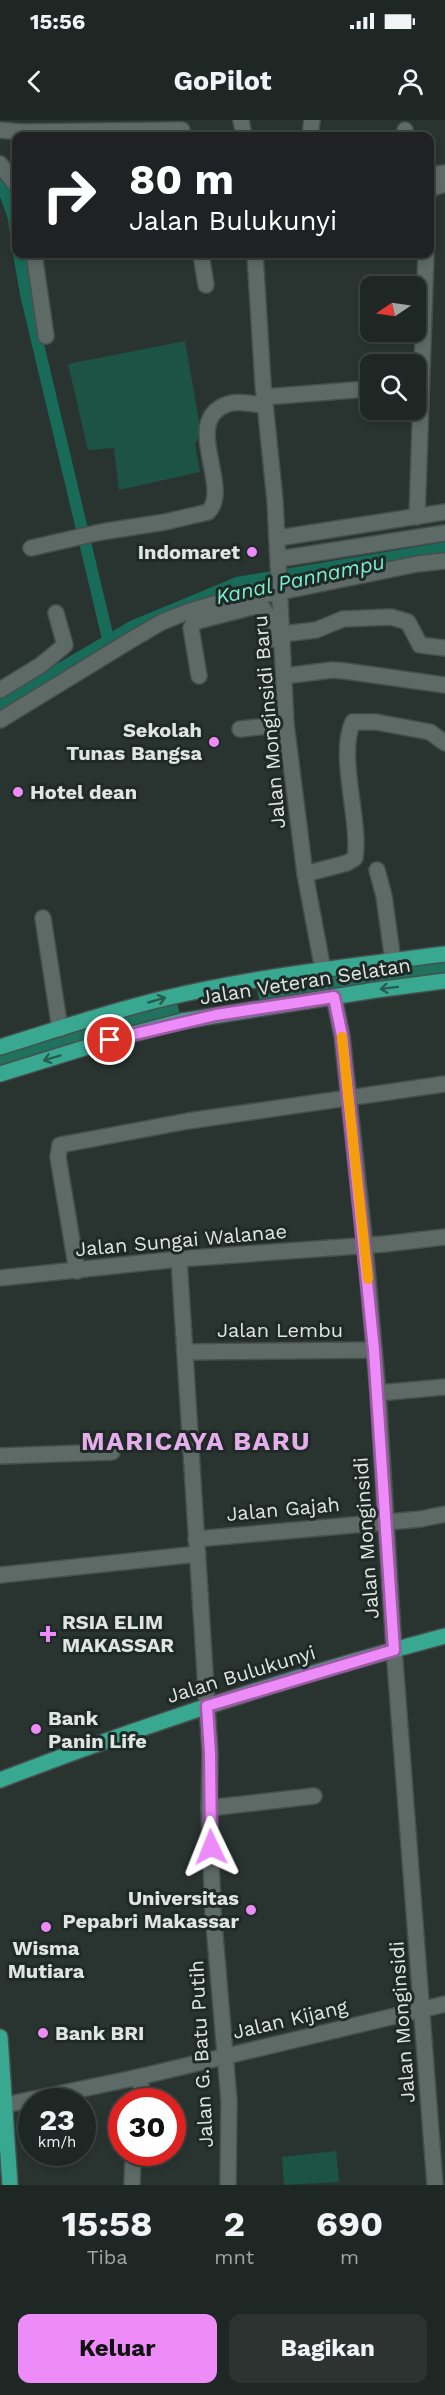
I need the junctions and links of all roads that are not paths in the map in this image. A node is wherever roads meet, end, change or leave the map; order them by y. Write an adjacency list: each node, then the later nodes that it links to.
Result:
1 (69, 126): 3 (street); 4 (street)
2 (183, 129): 5 (street)
3 (33, 132)
4 (100, 132)
5 (139, 132)
6 (0, 164): 7 (street)
7 (12, 180)
8 (35, 258): 13 (street)
9 (202, 258): 12 (street)
10 (255, 258): 15 (street, Jalan Monginsidi Baru)
11 (426, 258): 18 (street)
12 (206, 285)
13 (46, 336)
14 (360, 389): 15 (street)
15 (264, 395): 16 (street); 16 (street); 20 (street, Jalan Monginsidi Baru)
16 (229, 403): 21 (street)
17 (445, 513): 18 (street)
18 (417, 517): 20 (street)
19 (445, 534): 22 (street)
20 (278, 538): 22 (street, Jalan Monginsidi Baru)
21 (31, 548)
22 (279, 561): 24 (street, Jalan Monginsidi Baru)
23 (445, 561): 24 (street)
24 (280, 591): 26 (street, Jalan Monginsidi Baru); 32 (street)
25 (56, 613): 31 (street)
26 (287, 635): 27 (street); 28 (street); 29 (street, Jalan Monginsidi Baru)
27 (445, 648)
28 (199, 676)
29 (284, 676): 30 (street); 33 (street, Jalan Monginsidi Baru)
30 (445, 686)
31 (0, 690)
32 (0, 720)
33 (286, 724): 34 (street); 37 (street, Jalan Monginsidi Baru)
34 (240, 729)
35 (445, 743): 37 (street)
36 (377, 870): 40 (street)
37 (305, 874): 41 (street, Jalan Monginsidi Baru)
38 (43, 918): 46 (street)
39 (445, 954): 40 (main road, Jalan Veteran Selatan)
40 (393, 961): 41 (main road, Jalan Veteran Selatan)
41 (323, 970): 43 (main road, Jalan Veteran Selatan)
42 (445, 981): 44 (main road, Jalan Veteran Selatan, one-way to 44)
43 (211, 988): 45 (main road); 46 (main road, Jalan Veteran Selatan, one-way to 43)
44 (334, 997): 45 (main road, Jalan Veteran Selatan); 50 (street, Jalan Monginsidi)
45 (216, 1015): 48 (main road, Jalan Veteran Selatan, one-way to 48)
46 (60, 1029): 47 (main road, Jalan Veteran Selatan)
47 (0, 1047)
48 (0, 1074)
49 (445, 1084): 50 (street)
50 (347, 1098): 52 (street, Jalan Monginsidi); 54 (street)
51 (445, 1238): 52 (street, Jalan Sungai Walanae)
52 (365, 1246): 53 (street, Jalan Sungai Walanae); 56 (street, Jalan Monginsidi)
53 (179, 1259): 54 (street, Jalan Sungai Walanae); 57 (street, Jalan G. Batu Putih)
54 (77, 1271): 55 (street, Jalan Sungai Walanae)
55 (0, 1278)
56 (374, 1350): 57 (street, Jalan Lembu); 59 (street, Jalan Monginsidi)
57 (185, 1352): 64 (street, Jalan G. Batu Putih)
58 (445, 1387): 59 (street)
59 (378, 1393): 63 (street, Jalan Monginsidi)
60 (112, 1452): 61 (street)
61 (0, 1456)
62 (445, 1514): 63 (street, Jalan Gajah)
63 (387, 1521): 64 (street, Jalan Gajah); 67 (street, Jalan Monginsidi)
64 (197, 1546): 65 (street, Jalan Gajah); 68 (street, Jalan G. Batu Putih)
65 (0, 1575)
66 (445, 1636): 67 (main road, Jalan Bulukunyi)
67 (394, 1650): 68 (main road, Jalan Bulukunyi); 73 (street, Jalan Monginsidi)
68 (207, 1706): 69 (main road, Jalan Bulukunyi); 71 (street, Jalan G. Batu Putih)
69 (0, 1780)
70 (314, 1796): 71 (street)
71 (209, 1808): 75 (street, Jalan G. Batu Putih)
72 (445, 2004): 73 (street, Jalan Kijang)
73 (421, 2010): 75 (street, Jalan Kijang); 80 (street, Jalan Monginsidi)
74 (0, 2037): 78 (main road)
75 (224, 2056): 76 (street, Jalan Kijang); 83 (street, Jalan G. Batu Putih)
76 (139, 2077): 77 (street); 78 (street, Jalan Kijang)
77 (141, 2088)
78 (5, 2105): 81 (main road)
79 (133, 2166): 82 (street)
80 (438, 2177)
81 (10, 2185)
82 (132, 2185)
83 (228, 2185)

